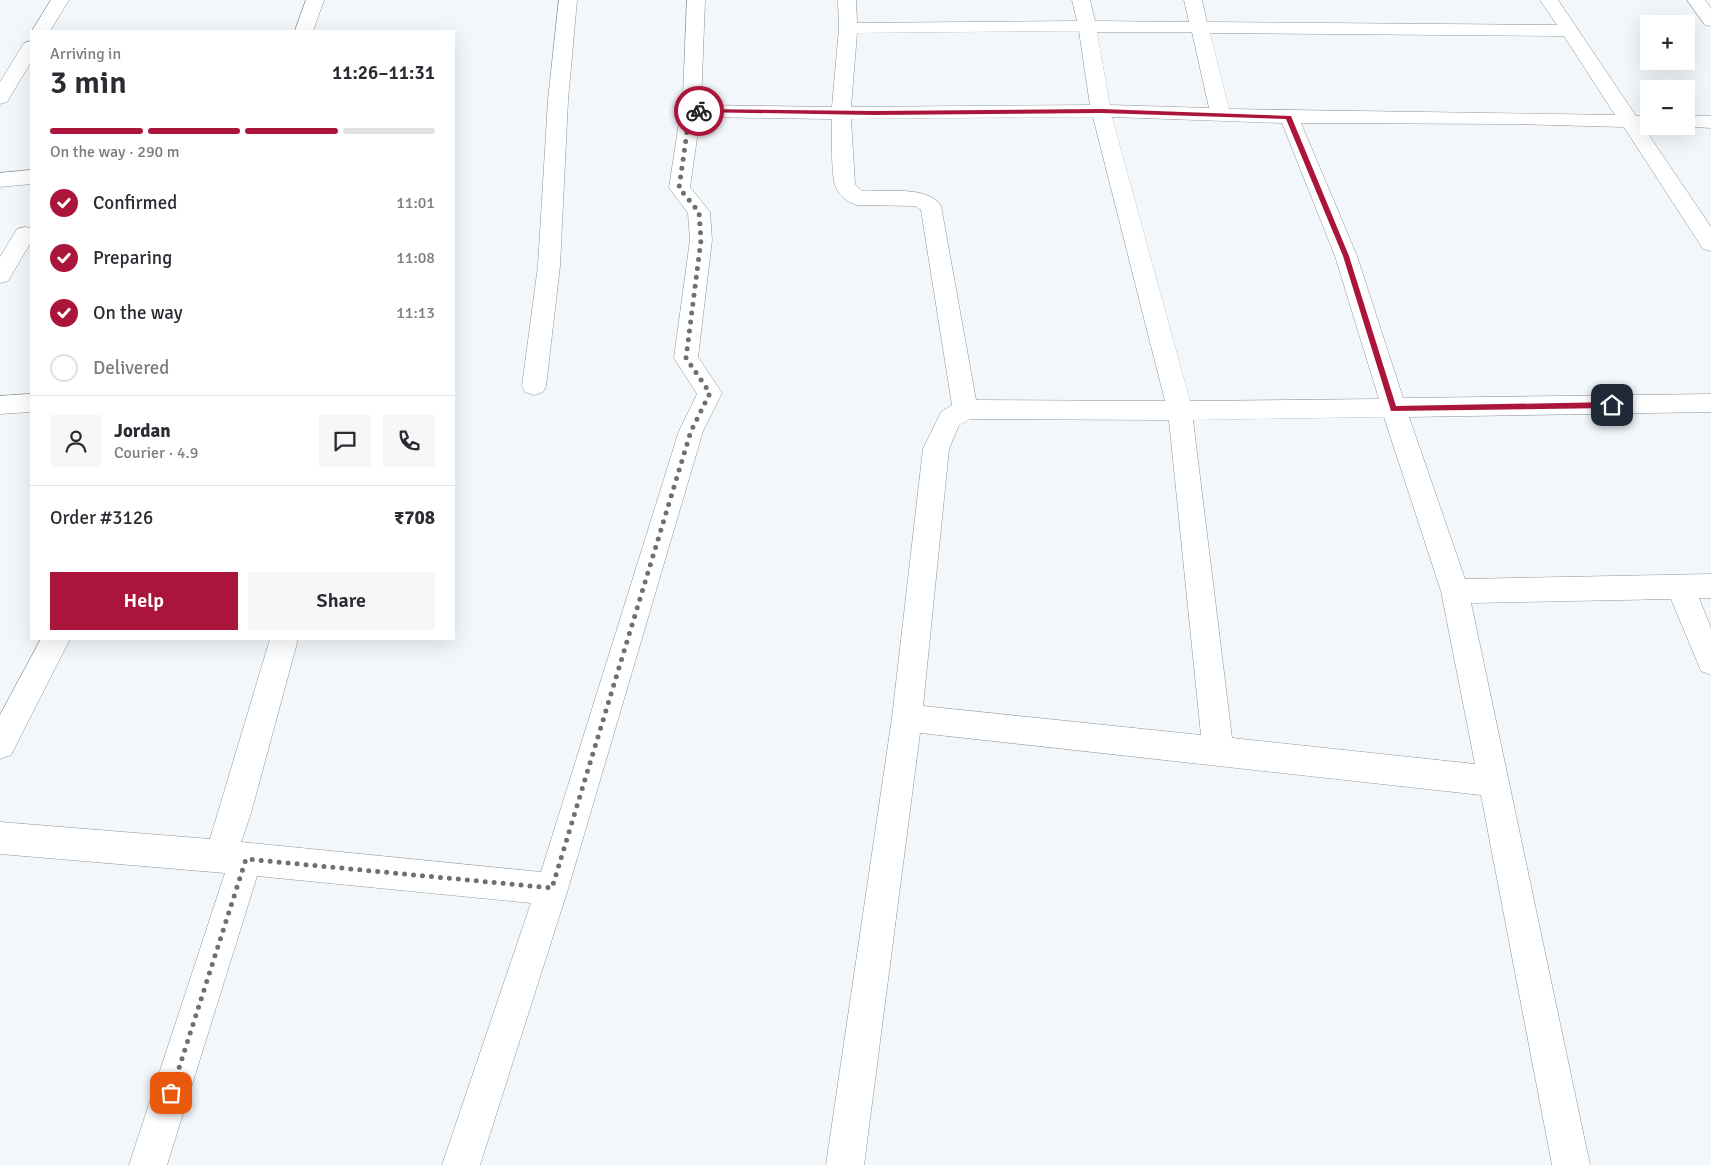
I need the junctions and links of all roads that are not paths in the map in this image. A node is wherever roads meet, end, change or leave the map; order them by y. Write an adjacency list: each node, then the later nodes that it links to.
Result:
1 (60, 0): 14 (street)
2 (315, 0): 15 (street)
3 (568, 0): 32 (street)
4 (696, 0): 19 (street)
5 (847, 0): 13 (street)
6 (1081, 0): 11 (street)
7 (1193, 0): 12 (street)
8 (1549, 0): 16 (street)
9 (1696, 0): 10 (street)
10 (1711, 21)
11 (1087, 26): 12 (street); 13 (street); 20 (street)
12 (1198, 27): 16 (street); 22 (street)
13 (848, 28): 21 (street)
14 (42, 30)
15 (304, 30)
16 (1569, 31): 24 (street)
17 (30, 49): 18 (street)
18 (0, 98)
19 (690, 111): 21 (street); 51 (street)
20 (1101, 111): 21 (street); 22 (street); 38 (street)
21 (841, 112): 36 (street)
22 (1220, 114): 23 (street)
23 (1288, 117): 24 (street); 37 (street)
24 (1639, 122): 30 (street)
25 (1695, 122): 26 (street)
26 (1711, 122)
27 (30, 177): 28 (street)
28 (0, 180)
29 (25, 234): 31 (street)
30 (1711, 244)
31 (0, 275)
32 (534, 386)
33 (30, 403): 35 (street)
34 (1711, 403): 37 (street)
35 (0, 405)
36 (965, 409): 38 (street); 45 (street)
37 (1394, 409): 38 (street); 41 (street)
38 (1180, 411): 47 (street)
39 (1711, 586): 40 (street)
40 (1680, 587): 41 (street); 44 (street)
41 (1455, 591): 48 (street)
42 (55, 640): 46 (street)
43 (284, 640): 50 (street)
44 (1711, 662)
45 (907, 718): 47 (street); 54 (street)
46 (0, 745)
47 (1218, 752): 48 (street)
48 (1493, 781): 55 (street)
49 (0, 838): 50 (street)
50 (233, 858): 51 (street); 52 (street)
51 (552, 888): 53 (street)
52 (148, 1165)
53 (461, 1165)
54 (845, 1165)
55 (1572, 1165)

